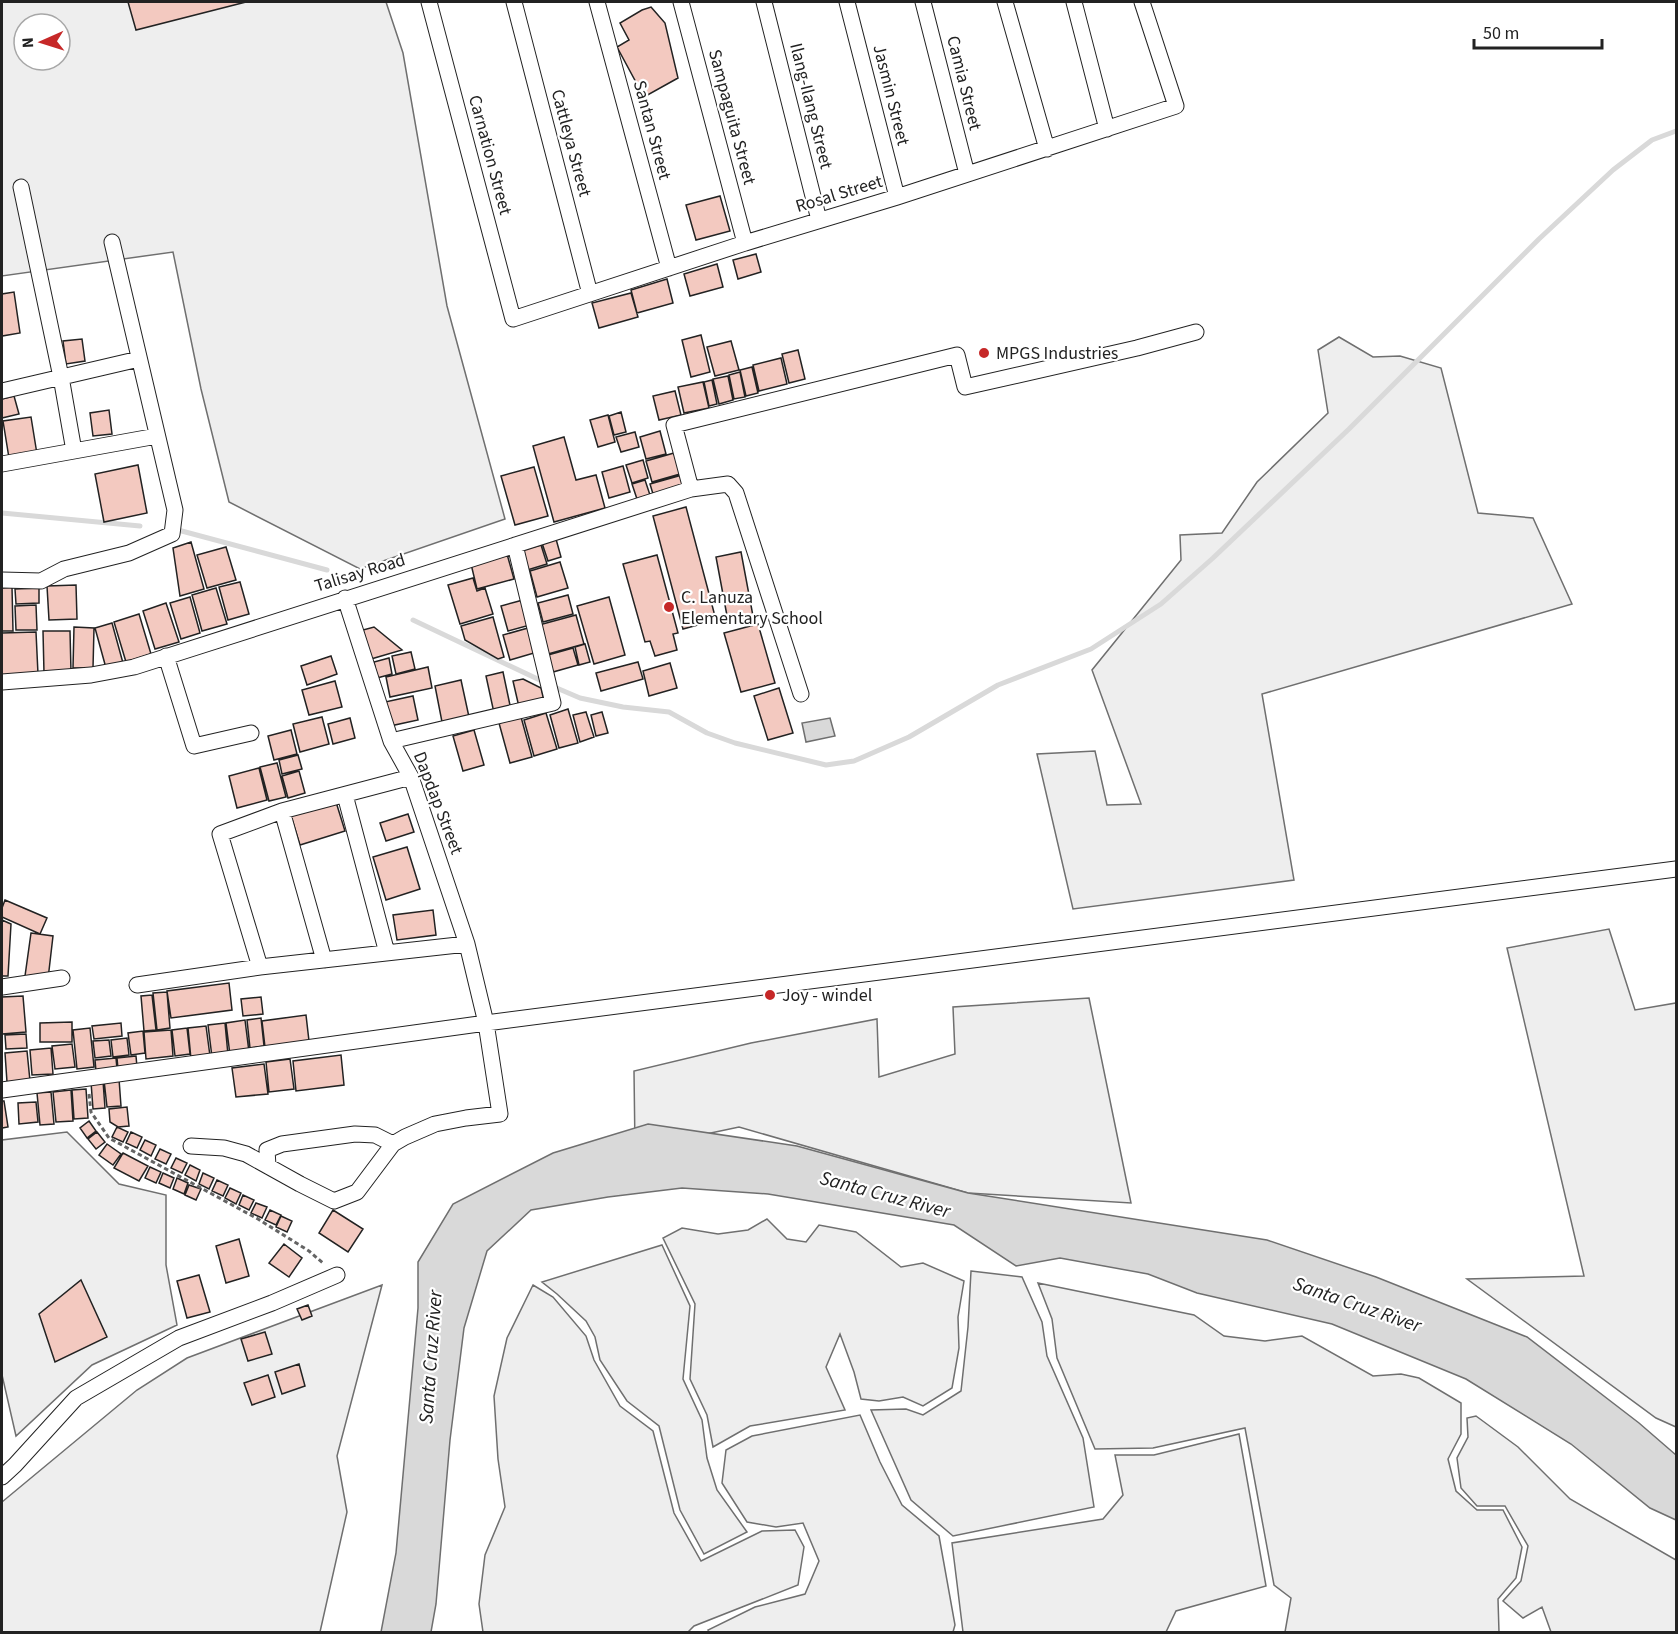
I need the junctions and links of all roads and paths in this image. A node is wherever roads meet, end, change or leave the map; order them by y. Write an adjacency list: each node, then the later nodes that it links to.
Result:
1 (429, 2): 21 (street, Carnation Street)
2 (514, 2): 20 (street, Cattleya Street)
3 (597, 2): 19 (street, Santan Street)
4 (681, 2): 18 (street, Sampaguita Street)
5 (764, 2): 16 (street, Ilang-Ilang Street)
6 (847, 2): 15 (street, Jasmin Street)
7 (923, 2): 13 (street, Camia Street)
8 (1005, 2): 12 (street)
9 (1074, 2): 11 (street)
10 (1142, 2): 11 (street, Rosal Street)
11 (1107, 129): 12 (street, Rosal Street)
12 (1047, 149): 13 (street, Rosal Street)
13 (967, 174): 15 (street, Rosal Street)
14 (21, 187): 24 (street)
15 (897, 197): 16 (street, Rosal Street)
16 (819, 220): 18 (street, Rosal Street)
17 (112, 242): 23 (street)
18 (745, 243): 19 (street, Rosal Street)
19 (669, 268): 20 (street, Rosal Street)
20 (590, 294): 21 (street, Rosal Street)
21 (513, 319)
22 (1196, 332): 29 (street)
23 (139, 358): 24 (street); 26 (street)
24 (61, 377): 25 (street); 27 (street)
25 (2, 391)
26 (157, 436): 27 (street); 31 (street)
27 (74, 451): 28 (street)
28 (2, 464)
29 (691, 489): 30 (street, Talisay Road); 35 (street, Talisay Road)
30 (515, 546): 32 (street, Talisay Road); 37 (street)
31 (2, 580)
32 (345, 598): 33 (street, Talisay Road); 37 (street, Dapdap Street)
33 (166, 656): 34 (street, Talisay Road); 36 (street)
34 (2, 682)
35 (801, 694)
36 (251, 733)
37 (392, 741): 38 (street, Dapdap Street)
38 (411, 777): 39 (street); 42 (street, Dapdap Street)
39 (345, 795): 40 (street); 43 (street)
40 (282, 811): 44 (street); 45 (street)
41 (1677, 868): 49 (street)
42 (467, 944): 43 (street); 49 (street, Dapdap Street)
43 (387, 953): 44 (street)
44 (324, 960): 45 (street)
45 (260, 967): 47 (street)
46 (62, 978): 48 (street)
47 (137, 985)
48 (2, 987)
49 (486, 1023): 50 (street); 52 (street, Dapdap Street)
50 (69, 1081): 51 (street); 55 (path)
51 (2, 1090)
52 (393, 1144): 54 (street); 54 (street)
53 (191, 1146): 54 (street)
54 (268, 1166)
55 (337, 1275): 56 (street)
56 (2, 1477)

